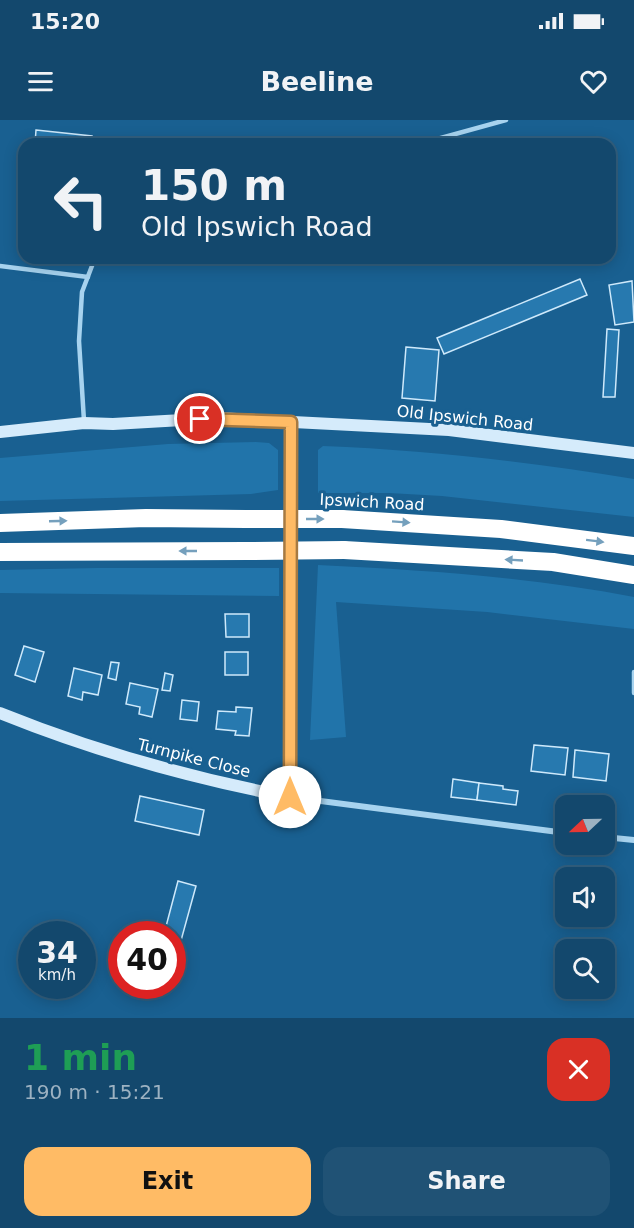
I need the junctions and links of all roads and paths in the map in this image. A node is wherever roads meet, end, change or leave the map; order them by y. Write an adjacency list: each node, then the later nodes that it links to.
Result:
1 (506, 120): 2 (lane)
2 (441, 138)
3 (93, 264): 5 (lane)
4 (0, 267): 5 (lane)
5 (88, 278): 7 (lane)
6 (291, 422): 7 (street, Old Ipswich Road); 9 (street, Old Ipswich Road); 17 (street)
7 (84, 423): 8 (street, Old Ipswich Road)
8 (0, 432)
9 (634, 453)
10 (0, 523): 11 (highway, Ipswich Road, one-way to 11, bridge)
11 (634, 546)
12 (0, 552): 13 (highway, one-way to 12, bridge)
13 (634, 575)
14 (633, 672): 15 (lane)
15 (634, 693)
16 (0, 714): 17 (street, Turnpike Close)
17 (290, 797): 18 (street, Turnpike Close)
18 (555, 832)
19 (615, 838): 20 (street)
20 (634, 840)

